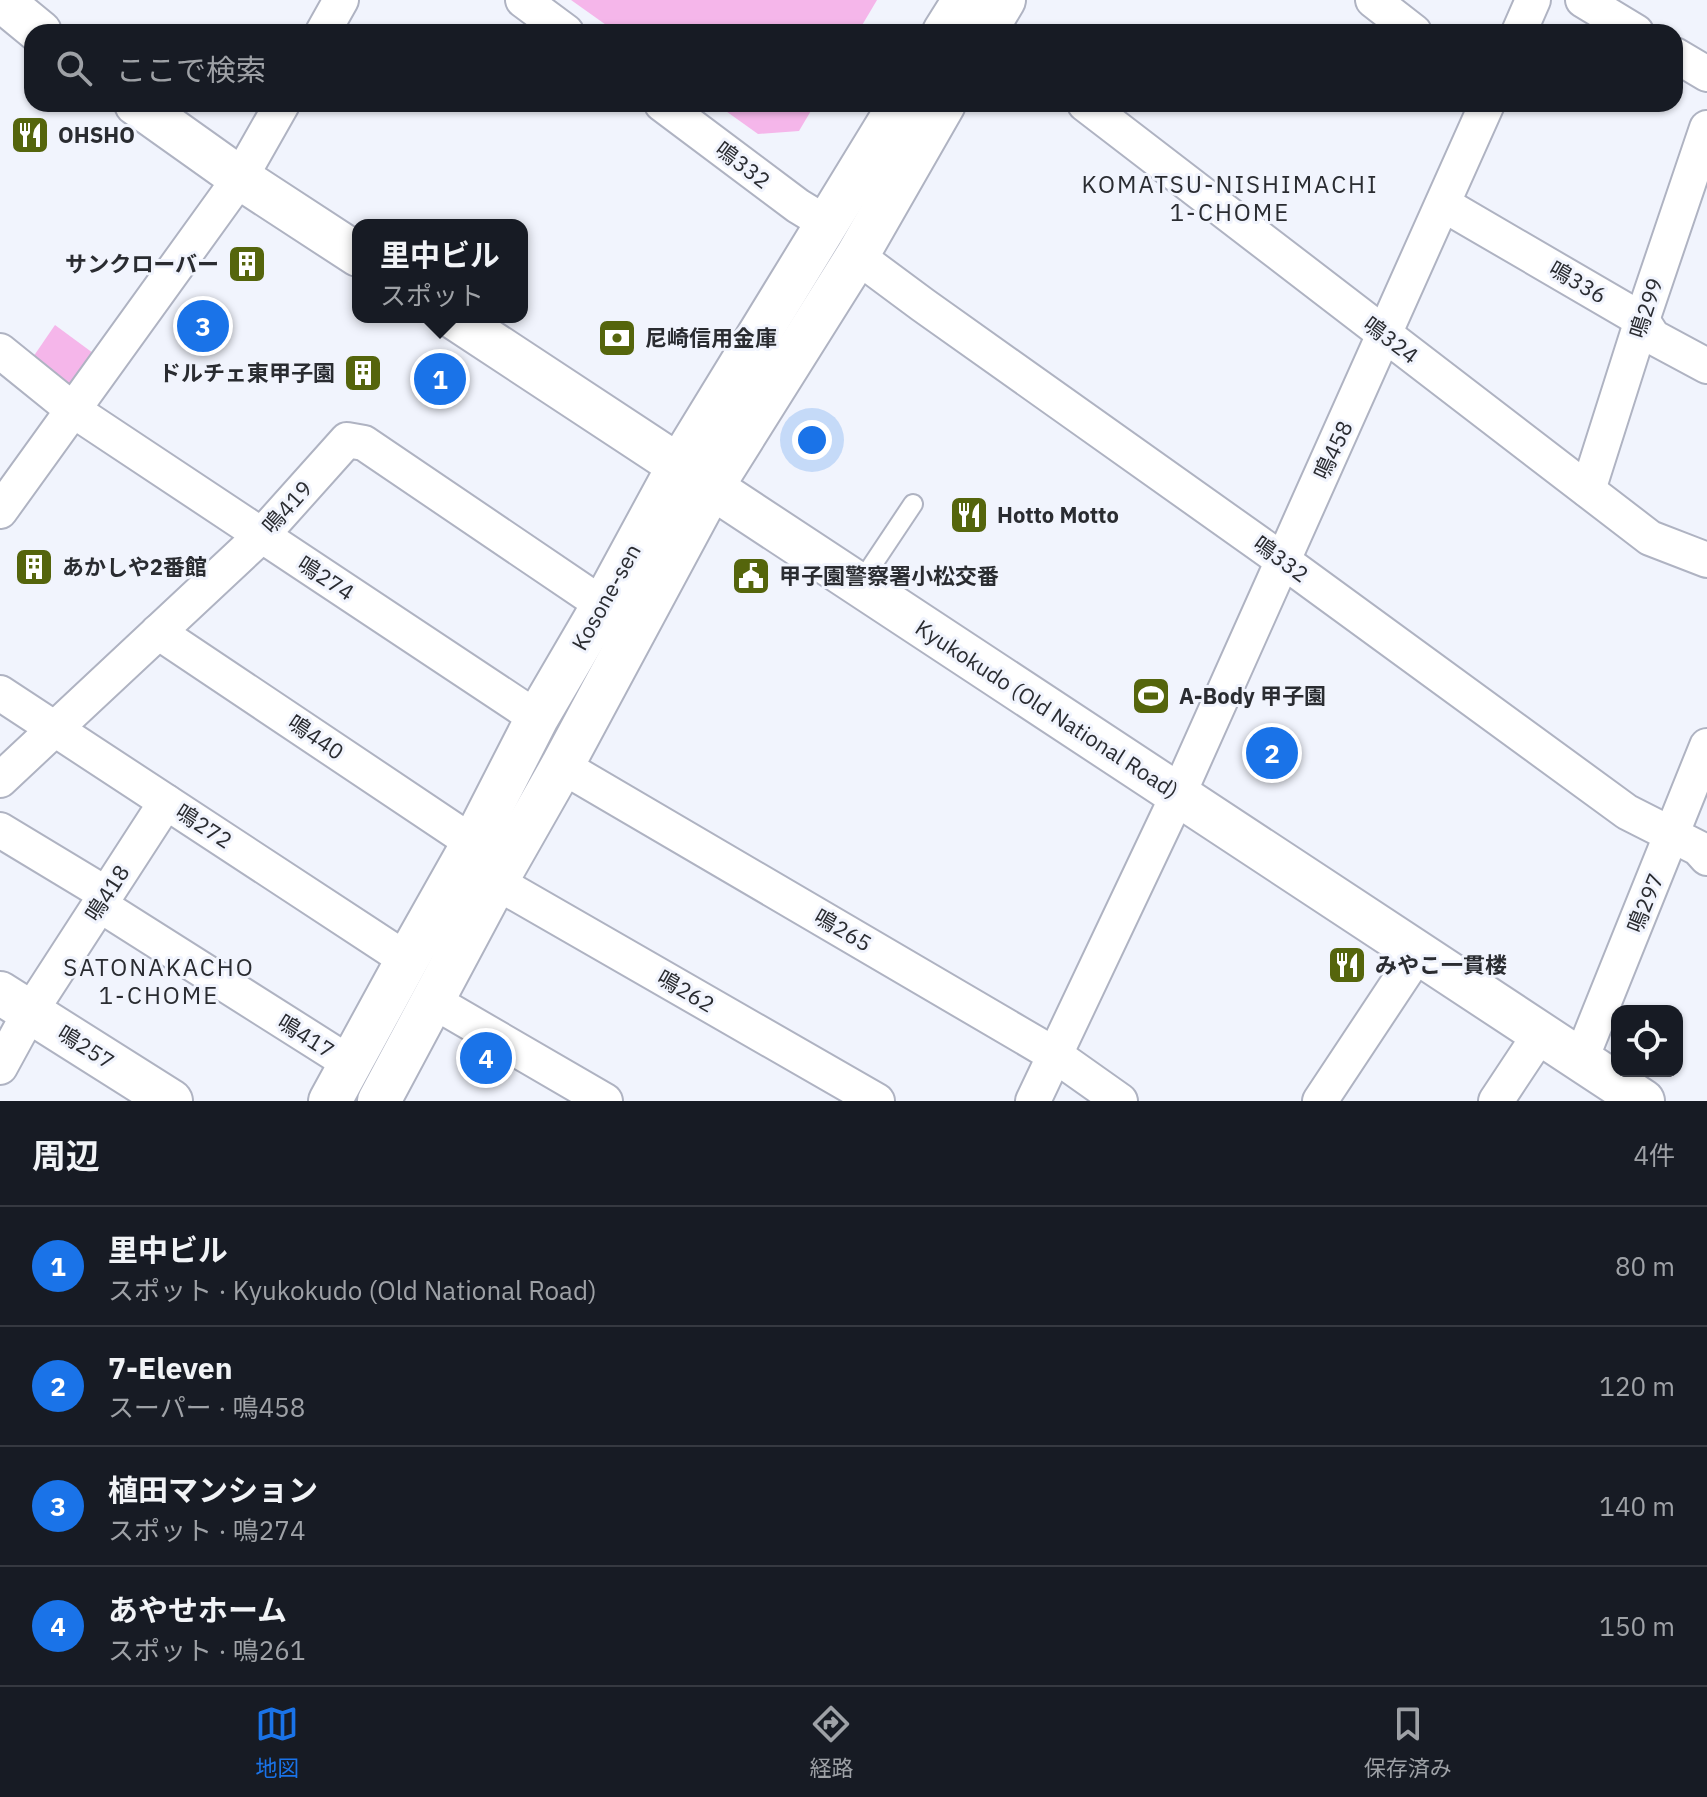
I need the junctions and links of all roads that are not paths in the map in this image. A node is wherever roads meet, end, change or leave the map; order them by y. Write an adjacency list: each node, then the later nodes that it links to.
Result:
1 (1, 0): 7 (street)
2 (341, 0): 8 (street)
3 (523, 0): 9 (street)
4 (1373, 0): 10 (street)
5 (1533, 0): 11 (street)
6 (1583, 0): 12 (street)
7 (30, 24)
8 (328, 24)
9 (555, 24)
10 (1404, 24)
11 (1522, 24)
12 (1623, 24)
13 (1683, 60): 14 (street)
14 (1707, 74)
15 (147, 112): 23 (street)
16 (277, 112): 23 (street)
17 (673, 112): 25 (street, 鳴332)
18 (895, 112): 25 (street, Kosone-sen)
19 (939, 112): 27 (street, Kosone-sen)
20 (1095, 112): 30 (street, 鳴324)
21 (1483, 112): 24 (street, 鳴458)
22 (1707, 128): 28 (street, 鳴299)
23 (240, 178): 26 (street); 33 (street)
24 (1443, 204): 28 (street, 鳴336); 30 (street, 鳴458)
25 (826, 223): 34 (street, Kosone-sen)
26 (352, 251)
27 (857, 256): 34 (street, Kosone-sen); 39 (street, 鳴332)
28 (1642, 320): 32 (street, 鳴336); 35 (street, 鳴299)
29 (462, 323): 34 (street, Kyukokudo (Old National Road))
30 (1385, 336): 35 (street, 鳴324); 39 (street, 鳴458)
31 (0, 351): 33 (street, 鳴274)
32 (1707, 366)
33 (73, 410): 37 (street); 38 (street, 鳴274)
34 (696, 476): 41 (street, Kyukokudo (Old National Road)); 42 (street, Kosone-sen); 48 (street, Kosone-sen)
35 (1588, 490): 40 (street, 鳴324)
36 (913, 504): 41 (lane)
37 (0, 511)
38 (261, 536): 42 (street, 鳴419); 43 (street, 鳴419); 45 (street, 鳴274)
39 (1282, 560): 50 (street, 鳴458); 53 (street, 鳴332)
40 (1707, 560)
41 (859, 585): 50 (street, Kyukokudo (Old National Road))
42 (603, 605): 45 (street, Kosone-sen)
43 (158, 632): 46 (street, 鳴419); 54 (street, 鳴440)
44 (0, 693): 46 (street, 鳴272)
45 (537, 718): 54 (street, Kosone-sen)
46 (53, 728): 49 (street, 鳴419); 51 (street, 鳴272)
47 (1707, 746): 53 (street, 鳴297)
48 (562, 766): 56 (street, Kosone-sen); 63 (street, 鳴265)
49 (0, 780)
50 (1178, 795): 58 (street, Kyukokudo (Old National Road)); 63 (street, 鳴458)
51 (166, 802): 57 (street, 鳴418); 59 (street, 鳴272)
52 (0, 830): 57 (street, 鳴417)
53 (1672, 835): 55 (street, 鳴332); 64 (street, 鳴297)
54 (473, 843): 59 (street, Kosone-sen)
55 (1707, 858)
56 (496, 882): 60 (street, Kosone-sen); 71 (street, 鳴262)
57 (103, 899): 61 (street, 鳴418); 65 (street, 鳴417)
58 (1418, 953): 62 (street, Kyukokudo (Old National Road)); 74 (street)
59 (407, 960): 65 (street, Kosone-sen)
60 (433, 1001): 68 (street, Kosone-sen); 70 (street)
61 (15, 1002): 66 (street, 鳴418); 67 (street, 鳴257)
62 (1541, 1033): 64 (street, Kyukokudo (Old National Road)); 75 (street)
63 (1055, 1055): 72 (street, 鳴458); 73 (street, 鳴265)
64 (1581, 1059): 76 (street, Kyukokudo (Old National Road))
65 (351, 1064): 69 (street, Kosone-sen)
66 (0, 1067)
67 (147, 1094)
68 (382, 1100)
69 (330, 1101)
70 (605, 1101)
71 (877, 1101)
72 (1033, 1101)
73 (1120, 1101)
74 (1320, 1101)
75 (1496, 1101)
76 (1643, 1101)

